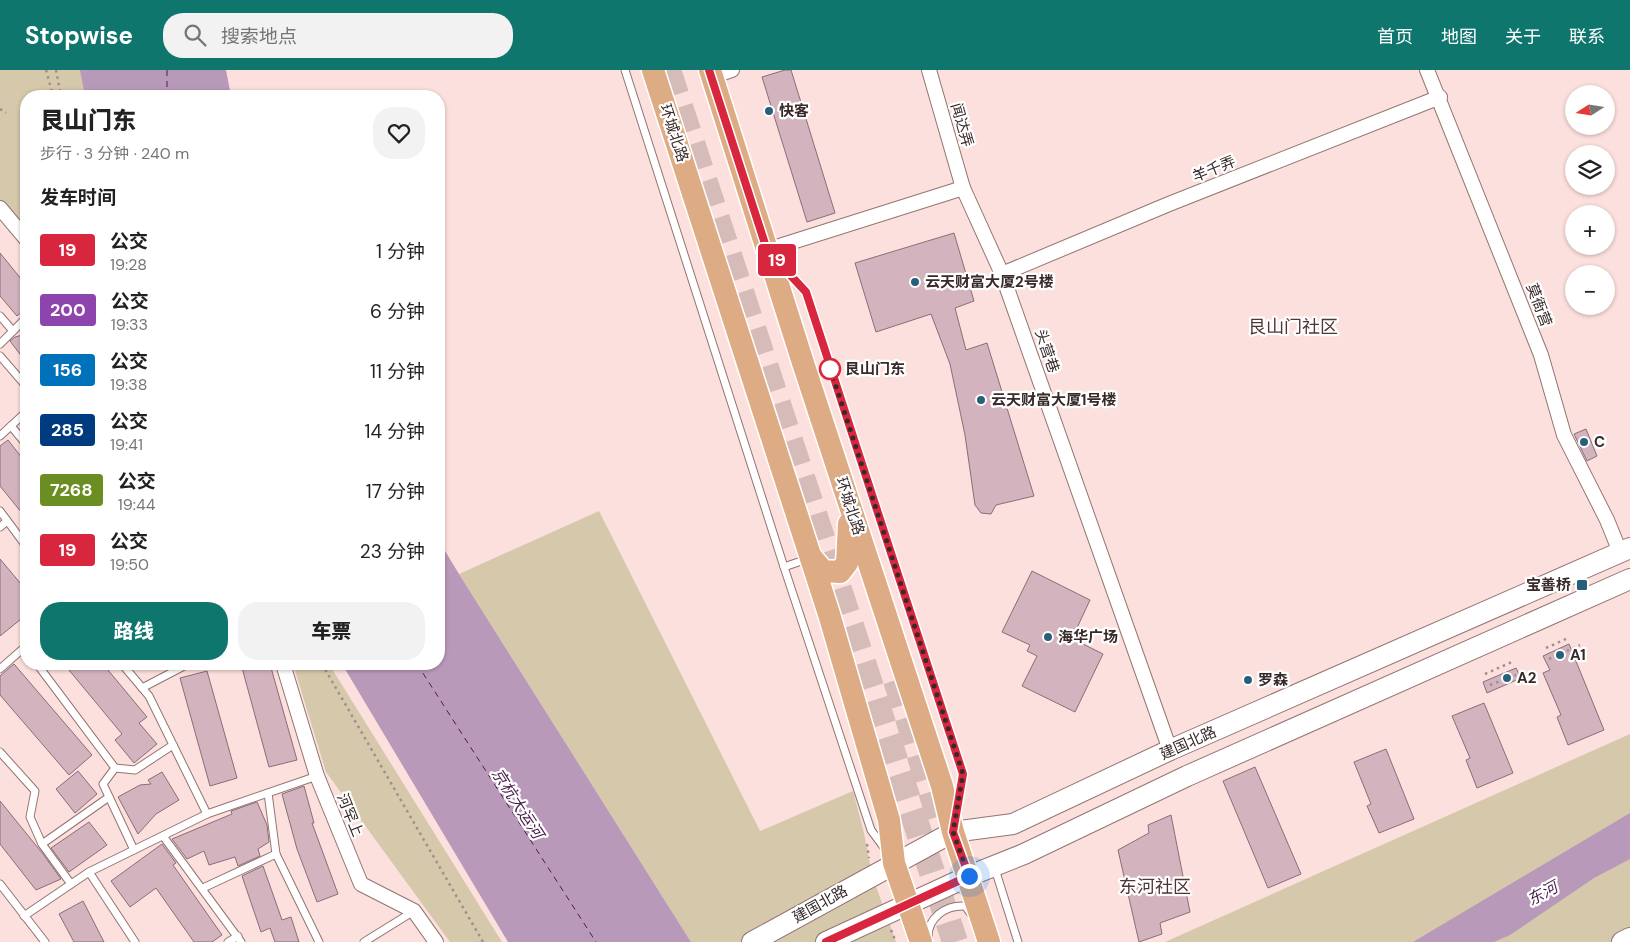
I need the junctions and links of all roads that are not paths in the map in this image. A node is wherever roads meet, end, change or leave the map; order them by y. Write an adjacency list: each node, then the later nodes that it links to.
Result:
1 (625, 70): 29 (lane)
2 (653, 70): 28 (main road, 环城北路)
3 (929, 70): 7 (street, 闻达弄)
4 (1427, 70): 6 (street, 莫衙营)
5 (718, 72): 10 (main road, 环城北路)
6 (1440, 97): 11 (street, 羊千弄); 27 (street, 莫衙营)
7 (963, 188): 10 (street); 11 (street, 头营巷)
8 (0, 208): 9 (street)
9 (20, 232)
10 (767, 250): 22 (main road, 环城北路); 46 (lane)
11 (1002, 274): 39 (street, 头营巷)
12 (0, 316): 14 (lane)
13 (20, 324): 14 (lane)
14 (13, 331): 15 (lane)
15 (0, 344)
16 (0, 356): 17 (lane)
17 (20, 379)
18 (20, 418): 19 (lane)
19 (11, 426): 20 (lane); 21 (lane)
20 (0, 436)
21 (20, 437)
22 (849, 502): 28 (main road); 46 (main road, 环城北路)
23 (0, 511): 24 (lane)
24 (7, 521): 25 (lane); 26 (lane)
25 (0, 526)
26 (20, 538)
27 (1625, 550): 39 (main road, 建国北路)
28 (811, 557): 29 (lane); 51 (main road, 环城北路)
29 (784, 567): 51 (lane)
30 (1630, 579): 52 (main road, 建国北路)
31 (20, 653): 32 (lane)
32 (0, 669)
33 (42, 670): 41 (lane)
34 (127, 670): 37 (lane)
35 (176, 670): 37 (lane)
36 (286, 670): 42 (street, 河罕上)
37 (142, 688): 38 (lane)
38 (173, 745): 41 (lane); 45 (lane)
39 (1170, 750): 46 (main road, 建国北路)
40 (0, 752): 48 (lane)
41 (115, 768): 44 (lane)
42 (317, 776): 43 (lane); 59 (street, 河罕上)
43 (268, 793): 45 (lane); 50 (lane)
44 (109, 797): 48 (lane); 49 (lane)
45 (207, 814): 47 (lane)
46 (953, 832): 51 (main road, 建国北路); 54 (main road, 环城北路)
47 (163, 836): 49 (lane); 57 (lane)
48 (42, 844): 56 (lane)
49 (134, 850): 53 (lane)
50 (276, 854): 57 (lane); 66 (lane)
51 (894, 863): 58 (main road, 环城北路); 69 (main road, 建国北路)
52 (993, 865): 54 (main road, 建国北路); 74 (lane)
53 (89, 872): 56 (lane); 64 (lane)
54 (969, 876): 58 (main road, 建国北路); 73 (main road, 环城北路)
55 (0, 884): 60 (lane)
56 (71, 884): 60 (lane)
57 (202, 888): 62 (lane)
58 (909, 905): 70 (main road, 建国北路); 71 (main road, 环城北路)
59 (414, 911): 67 (lane); 68 (street, 河罕上)
60 (24, 916): 63 (lane)
61 (1630, 938): 75 (main road)
62 (240, 939): 65 (lane)
63 (45, 942)
64 (135, 942)
65 (228, 942)
66 (319, 942)
67 (364, 942)
68 (436, 942)
69 (752, 942)
70 (826, 942)
71 (921, 942)
72 (928, 942): 73 (lane)
73 (989, 942)
74 (1018, 942)
75 (1622, 942)

